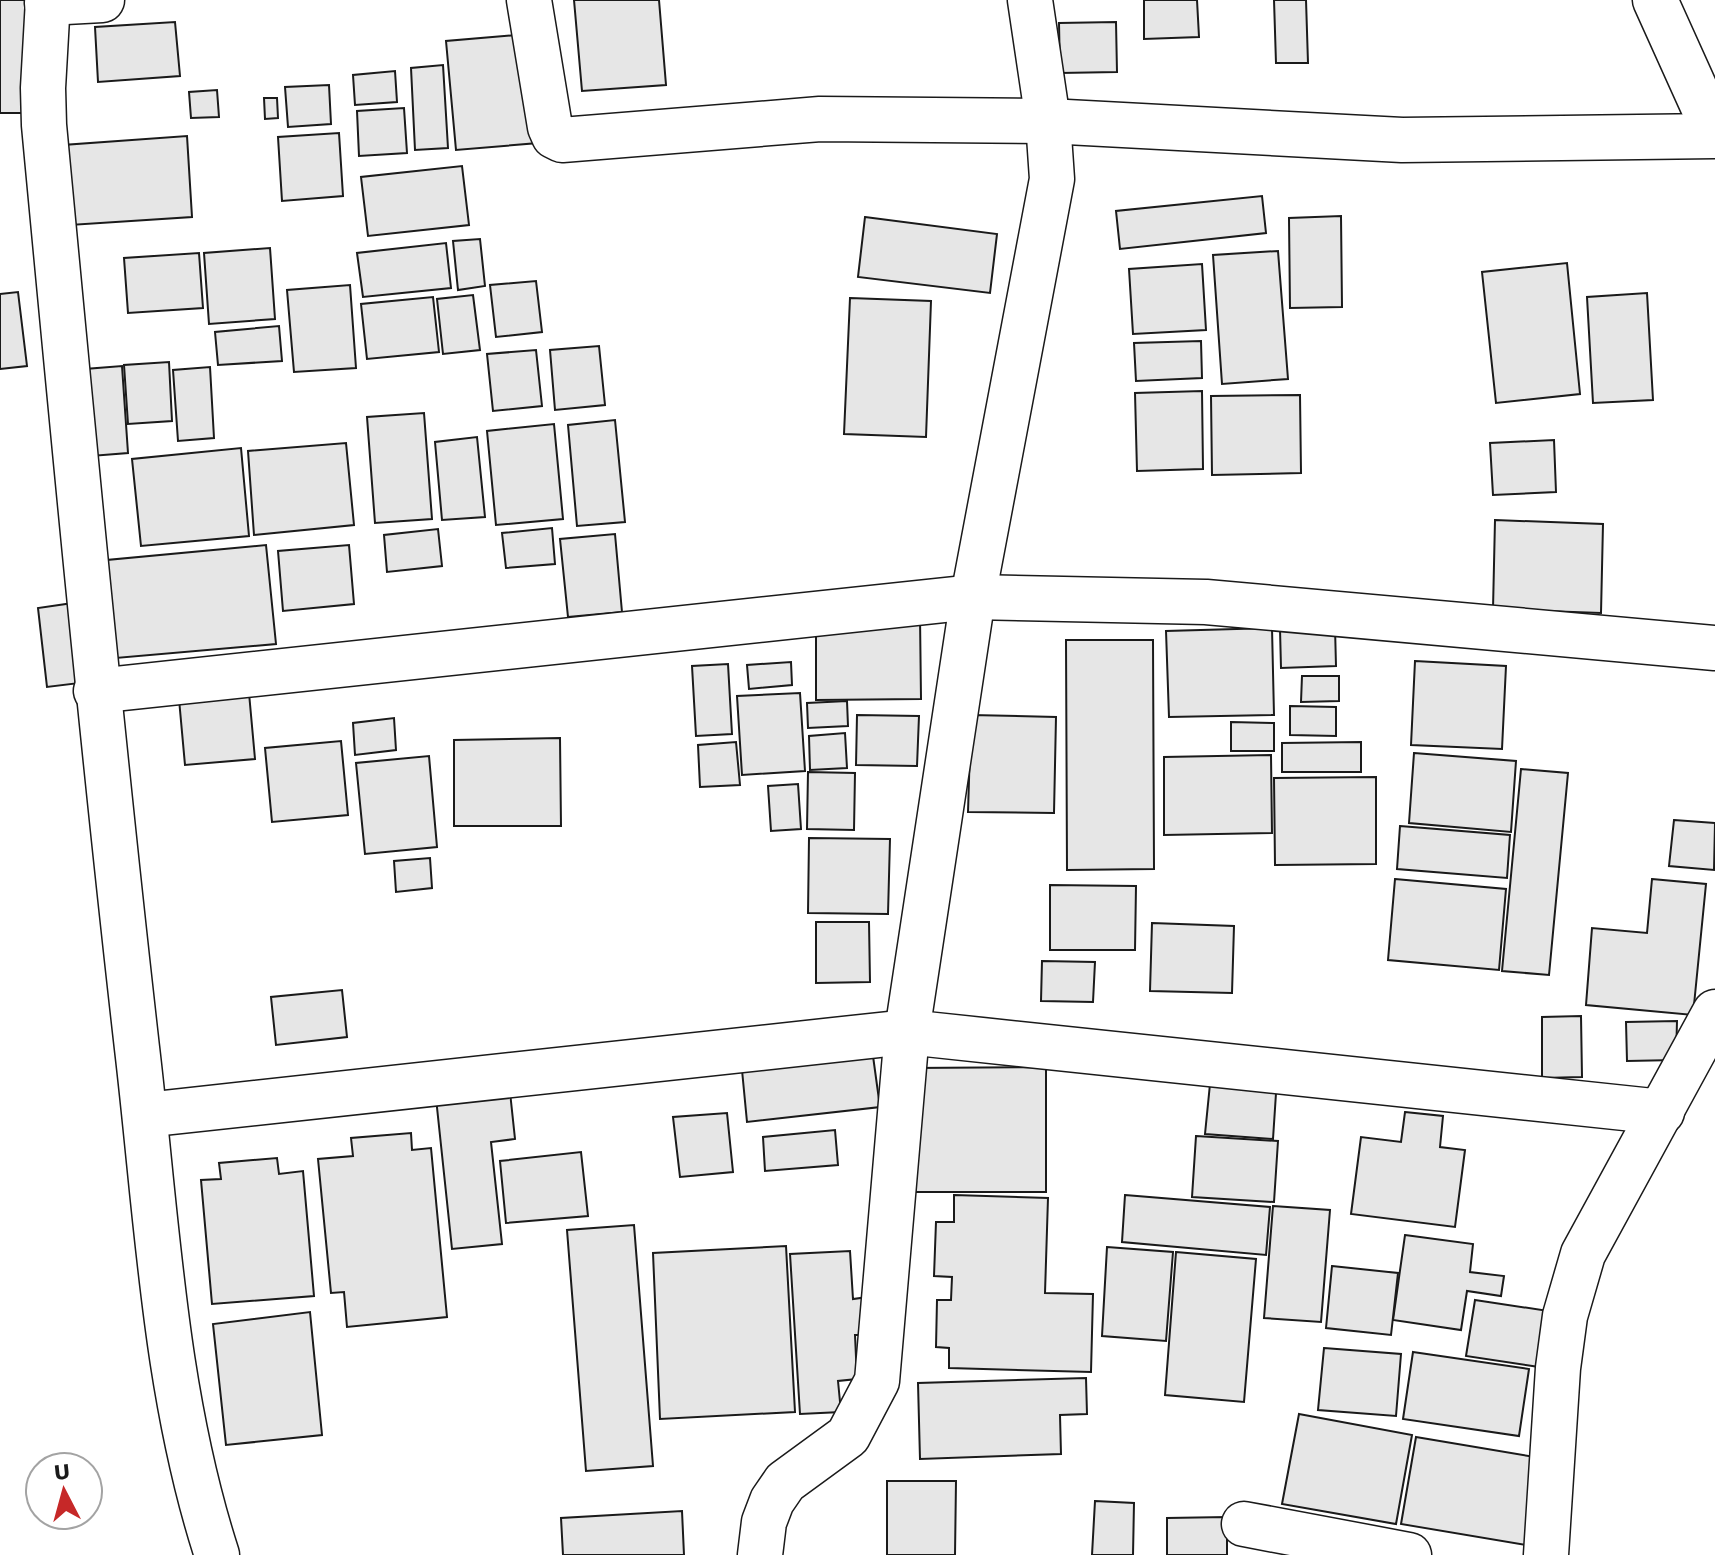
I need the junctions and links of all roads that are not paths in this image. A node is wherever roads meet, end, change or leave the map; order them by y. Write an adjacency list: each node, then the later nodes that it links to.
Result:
1 (102, 0): 5 (street)
2 (529, 0): 6 (street)
3 (1030, 0): 6 (street)
4 (1655, 0): 7 (street)
5 (48, 2): 10 (street)
6 (1048, 121): 7 (street); 8 (street)
7 (1715, 134)
8 (973, 597): 9 (street); 10 (street); 12 (street)
9 (1715, 648)
10 (96, 691): 14 (street)
11 (1715, 1012): 13 (street)
12 (907, 1032): 13 (street); 14 (street); 17 (street)
13 (1662, 1112): 19 (street)
14 (145, 1115): 16 (street)
15 (1244, 1524): 18 (street)
16 (217, 1555)
17 (760, 1555)
18 (1409, 1555)
19 (1546, 1555)

